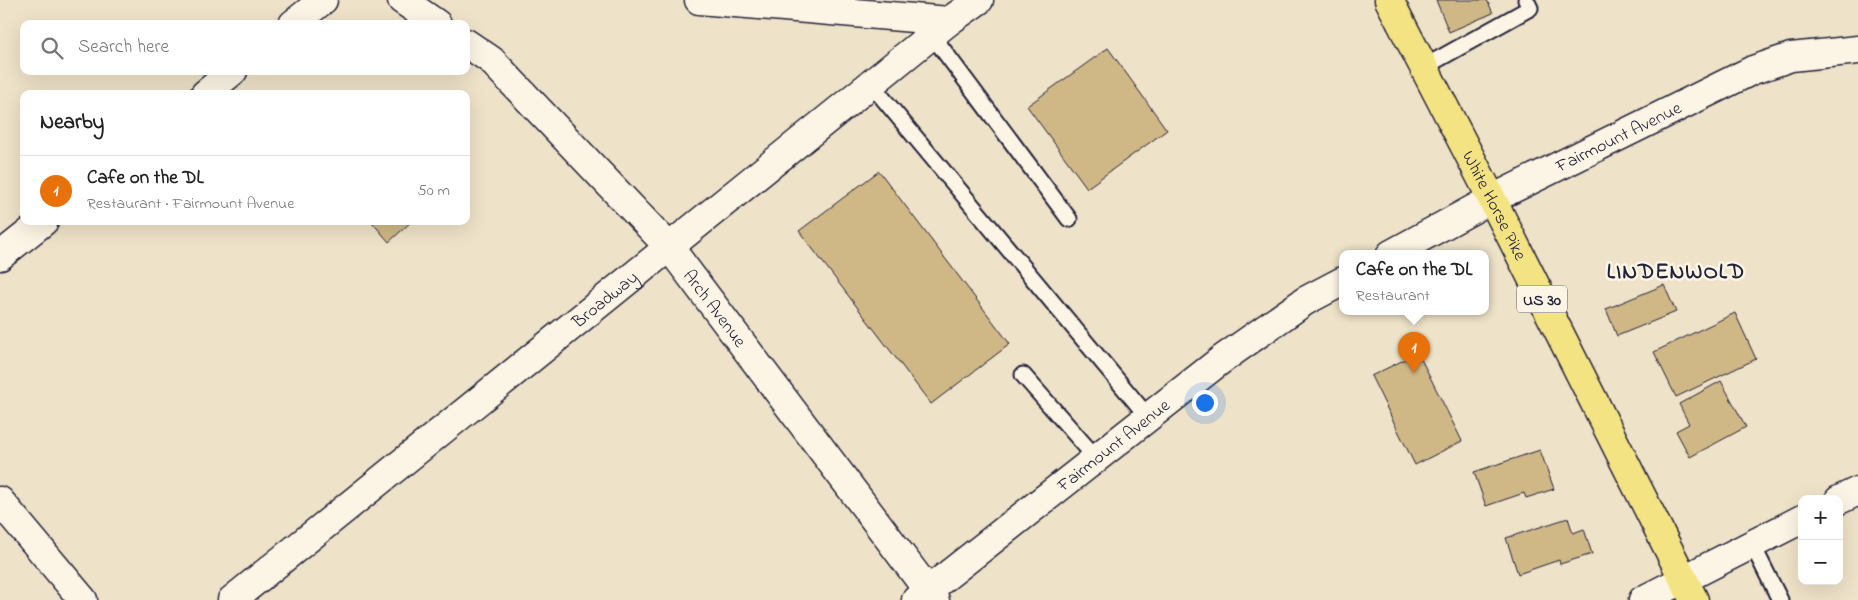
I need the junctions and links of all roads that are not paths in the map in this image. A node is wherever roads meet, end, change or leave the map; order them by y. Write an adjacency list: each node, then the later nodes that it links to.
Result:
1 (323, 0): 7 (street)
2 (402, 0): 8 (street)
3 (700, 0): 9 (street)
4 (979, 0): 9 (street, Broadway)
5 (1389, 0): 12 (highway, White Horse Pike / US 30)
6 (1526, 0): 12 (lane)
7 (298, 20)
8 (431, 20)
9 (940, 28): 14 (street, Broadway); 17 (lane)
10 (470, 46): 19 (street, Arch Avenue)
11 (1858, 50): 16 (street, Fairmount Avenue)
12 (1424, 67): 16 (highway, White Horse Pike / US 30)
13 (228, 75): 15 (street)
14 (871, 84): 19 (street, Broadway); 24 (lane)
15 (209, 90)
16 (1492, 199): 20 (street, Fairmount Avenue); 31 (highway, White Horse Pike / US 30)
17 (1069, 219)
18 (39, 225): 21 (street)
19 (670, 248): 32 (street, Arch Avenue); 34 (street, Broadway)
20 (1398, 250)
21 (0, 256)
22 (1339, 282): 24 (street, Fairmount Avenue)
23 (1023, 375): 25 (lane)
24 (1148, 417): 25 (street, Fairmount Avenue)
25 (1096, 458): 32 (street, Fairmount Avenue)
26 (1858, 490): 27 (street)
27 (1843, 498)
28 (0, 501): 33 (street)
29 (1798, 521): 30 (street)
30 (1752, 544): 31 (street); 36 (lane)
31 (1688, 590): 35 (street)
32 (926, 597)
33 (84, 600)
34 (232, 600)
35 (1643, 600)
36 (1780, 600)

